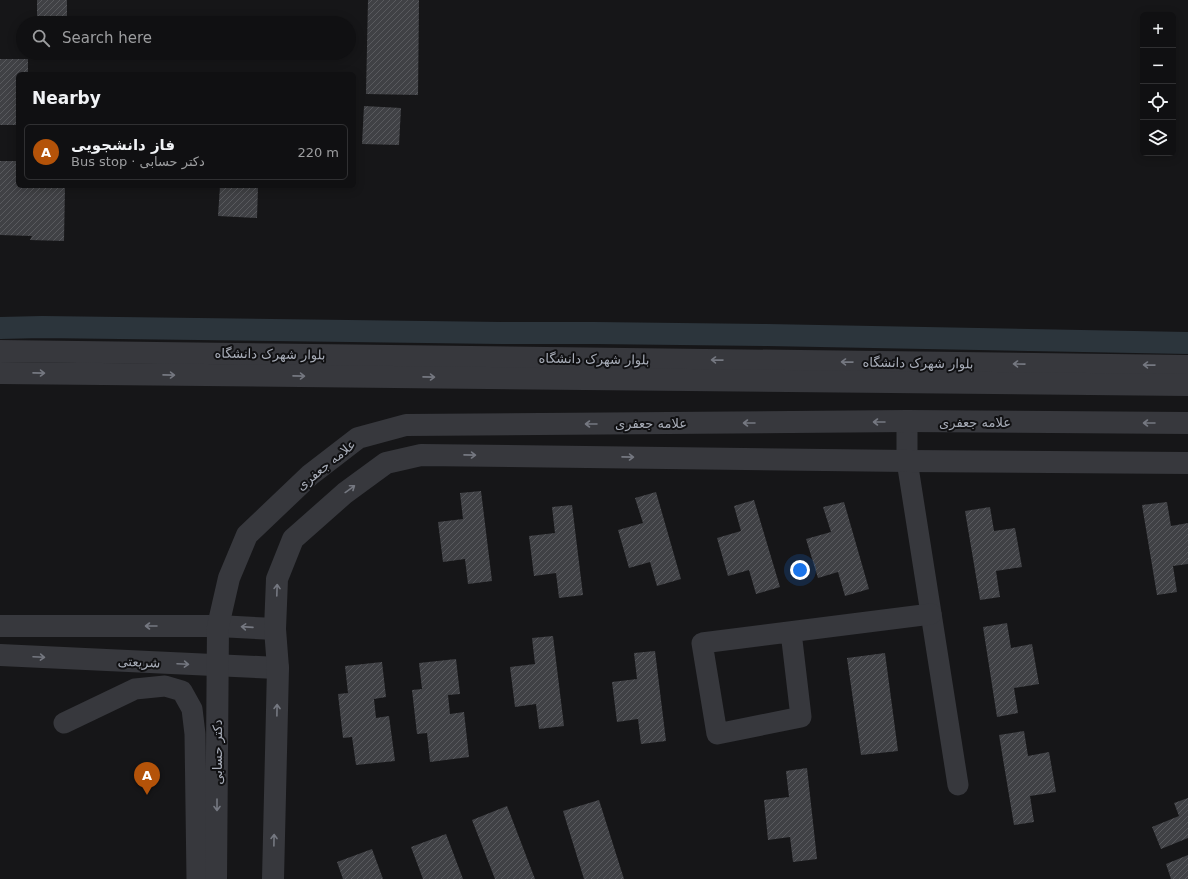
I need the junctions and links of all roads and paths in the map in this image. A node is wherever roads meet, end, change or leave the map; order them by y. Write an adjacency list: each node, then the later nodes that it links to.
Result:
1 (0, 351): 2 (street, بلوار شهرک دانشگاه, one-way to 1)
2 (1188, 366)
3 (0, 373): 4 (street, بلوار شهرک دانشگاه, one-way to 4)
4 (1188, 385)
5 (907, 421): 6 (street, علامه جعفری, one-way to 5); 7 (street); 11 (street, علامه جعفری, one-way to 11)
6 (1188, 423)
7 (907, 461): 8 (street); 9 (street); 12 (street, one-way to 7)
8 (1188, 464)
9 (931, 614): 13 (street); 18 (street)
10 (0, 626): 11 (street, one-way to 10)
11 (218, 626): 12 (street, one-way to 11); 15 (street, دکتر حسابی)
12 (276, 629): 16 (street)
13 (791, 632): 13 (street)
14 (0, 655): 15 (street, شریعتی, one-way to 15)
15 (217, 665): 16 (street, شریعتی); 20 (street, دکتر حسابی, one-way to 20)
16 (278, 668): 21 (street, one-way to 16)
17 (64, 723): 19 (street)
18 (958, 785)
19 (197, 879)
20 (216, 879)
21 (273, 879)

